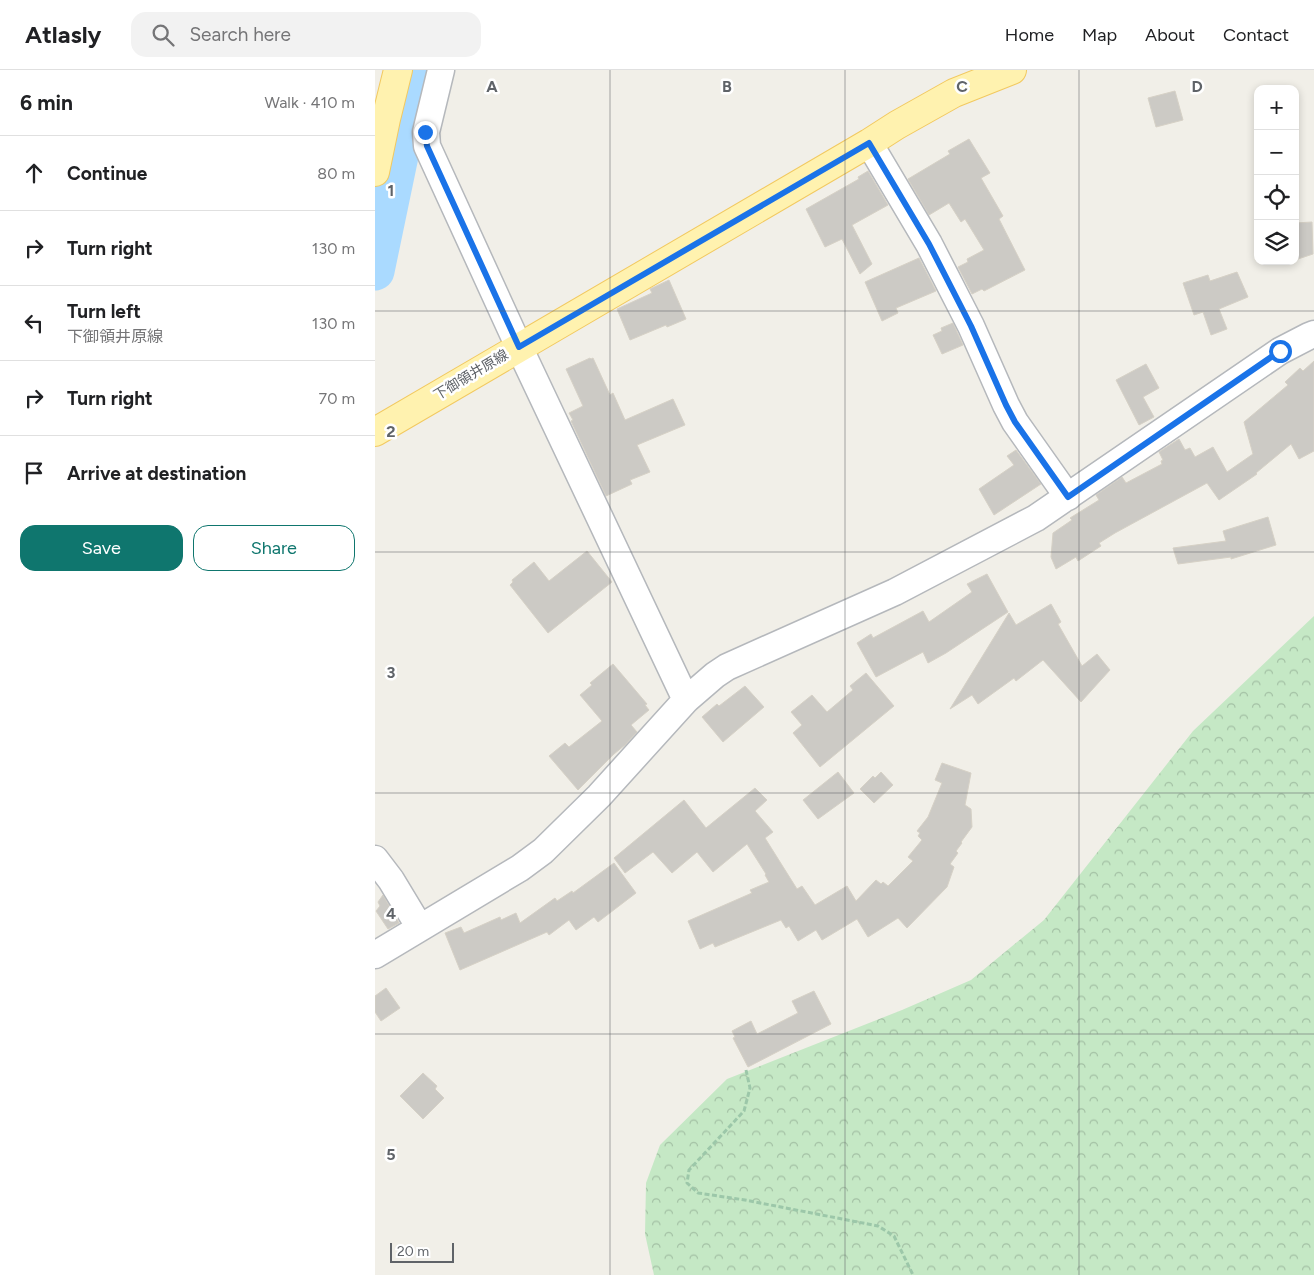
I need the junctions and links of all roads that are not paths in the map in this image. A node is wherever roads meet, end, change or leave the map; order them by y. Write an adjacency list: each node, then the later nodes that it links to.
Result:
1 (398, 70): 5 (main road)
2 (441, 70): 7 (street)
3 (1011, 70): 4 (main road, 下御領井原線)
4 (869, 143): 7 (main road, 下御領井原線); 9 (street)
5 (376, 166)
6 (1314, 334): 9 (street)
7 (519, 347): 8 (main road, 下御領井原線); 10 (street)
8 (375, 432)
9 (1068, 497): 10 (street)
10 (686, 700): 12 (street)
11 (375, 859): 12 (street)
12 (421, 928): 13 (street)
13 (375, 955)

